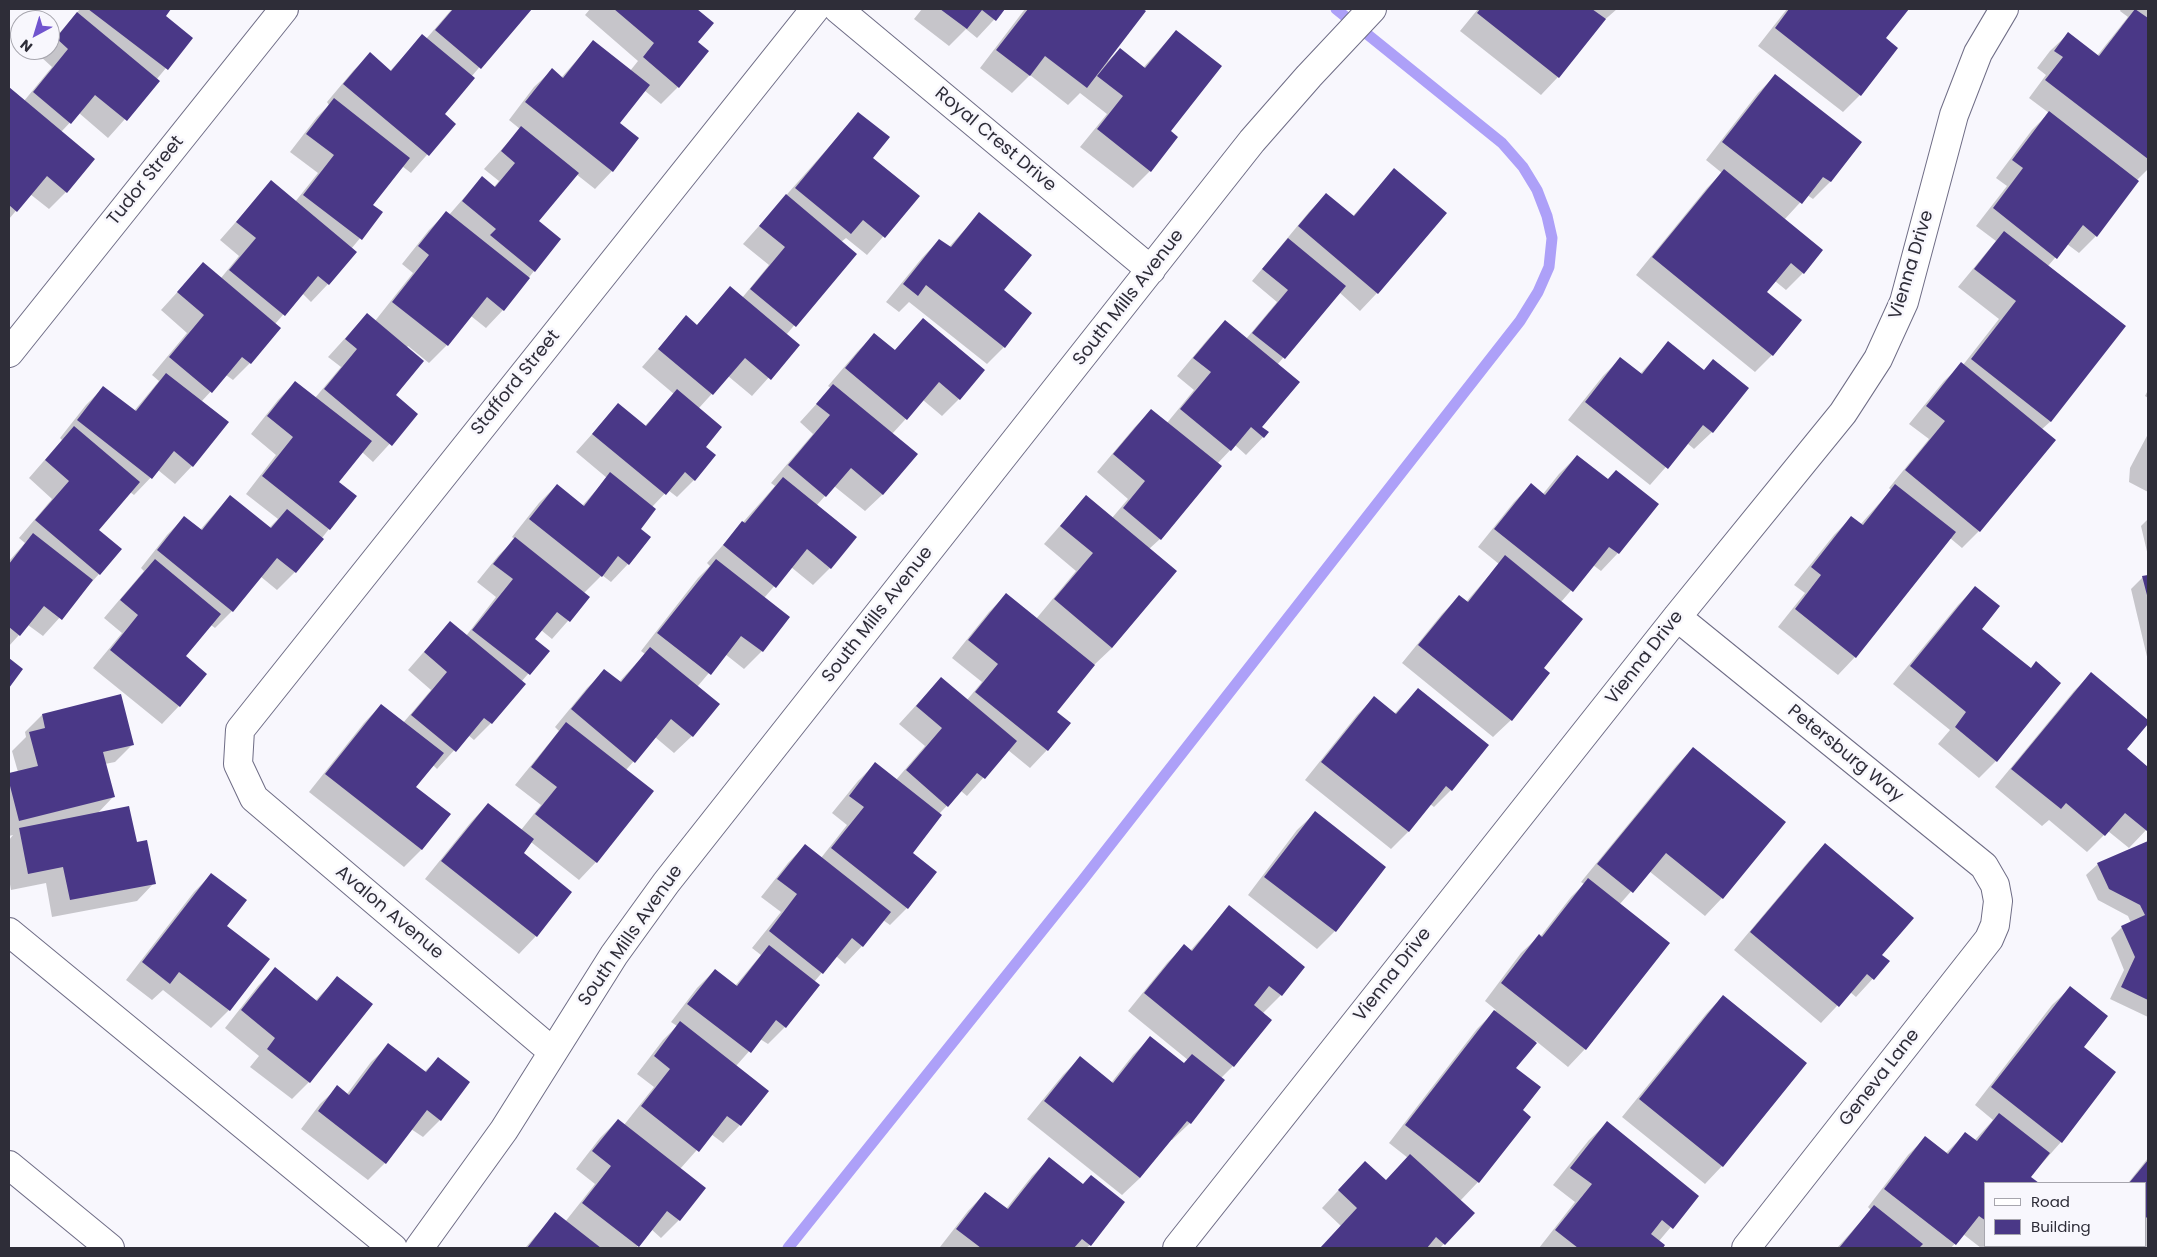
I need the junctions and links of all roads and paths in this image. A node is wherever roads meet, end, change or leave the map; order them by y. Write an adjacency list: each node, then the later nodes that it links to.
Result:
1 (284, 9): 7 (street, Tudor Street)
2 (815, 9): 9 (street, Stafford Street)
3 (838, 9): 6 (street, Royal Crest Drive)
4 (1372, 9): 6 (street, South Mills Avenue)
5 (2004, 9): 8 (street, Vienna Drive)
6 (1151, 270): 12 (street, South Mills Avenue)
7 (9, 353)
8 (1677, 617): 10 (street, Petersburg Way); 17 (street, Vienna Drive)
9 (238, 764): 12 (street, Avalon Avenue)
10 (1998, 900): 18 (street, Geneva Lane)
11 (9, 932): 15 (street)
12 (553, 1052): 16 (street, South Mills Avenue)
13 (9, 1165): 14 (street)
14 (110, 1248)
15 (393, 1248)
16 (419, 1248)
17 (1177, 1248)
18 (1746, 1248)

